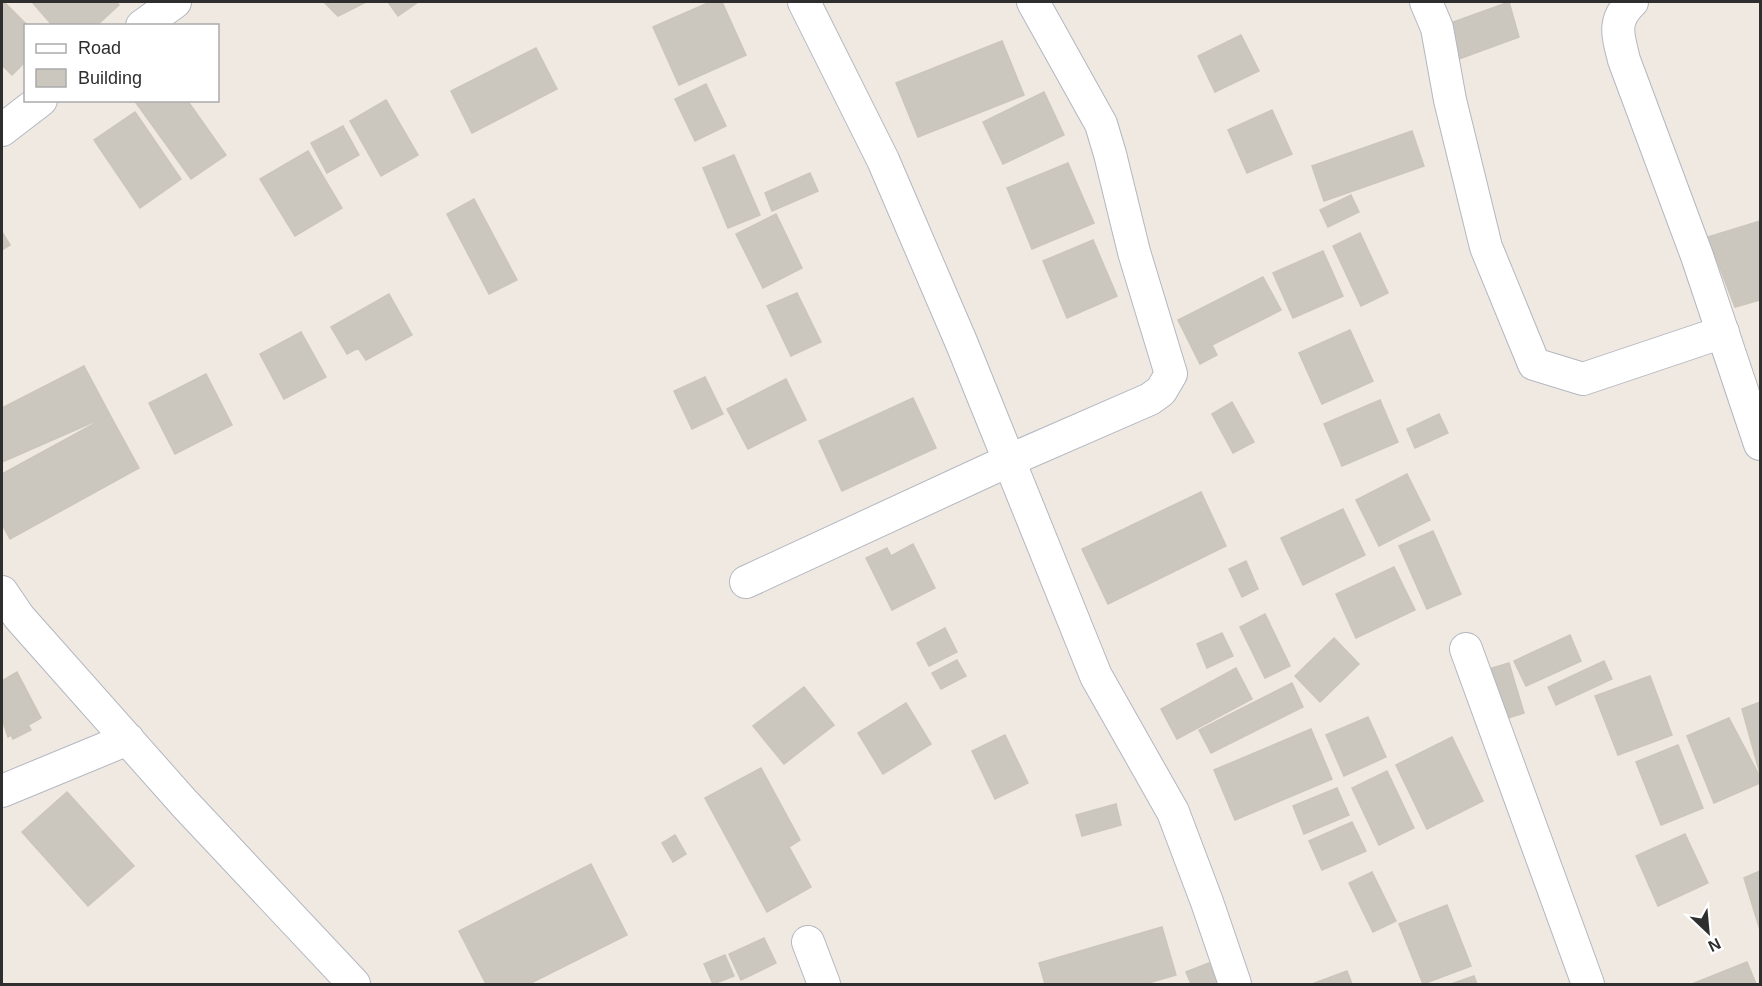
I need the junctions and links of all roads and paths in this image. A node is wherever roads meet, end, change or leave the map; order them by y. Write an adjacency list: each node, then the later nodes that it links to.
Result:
1 (175, 2): 6 (street)
2 (804, 2): 11 (street)
3 (1034, 2): 11 (street)
4 (1426, 2): 9 (street)
5 (1621, 7): 9 (street)
6 (145, 24)
7 (38, 102): 8 (street)
8 (2, 130)
9 (1723, 332): 10 (street)
10 (1761, 444)
11 (1010, 460): 12 (street); 20 (street)
12 (746, 582)
13 (2, 592): 15 (street)
14 (1466, 649): 21 (street)
15 (128, 740): 16 (street); 18 (street)
16 (2, 791)
17 (808, 942): 19 (street)
18 (354, 984)
19 (824, 984)
20 (1235, 984)
21 (1588, 984)

